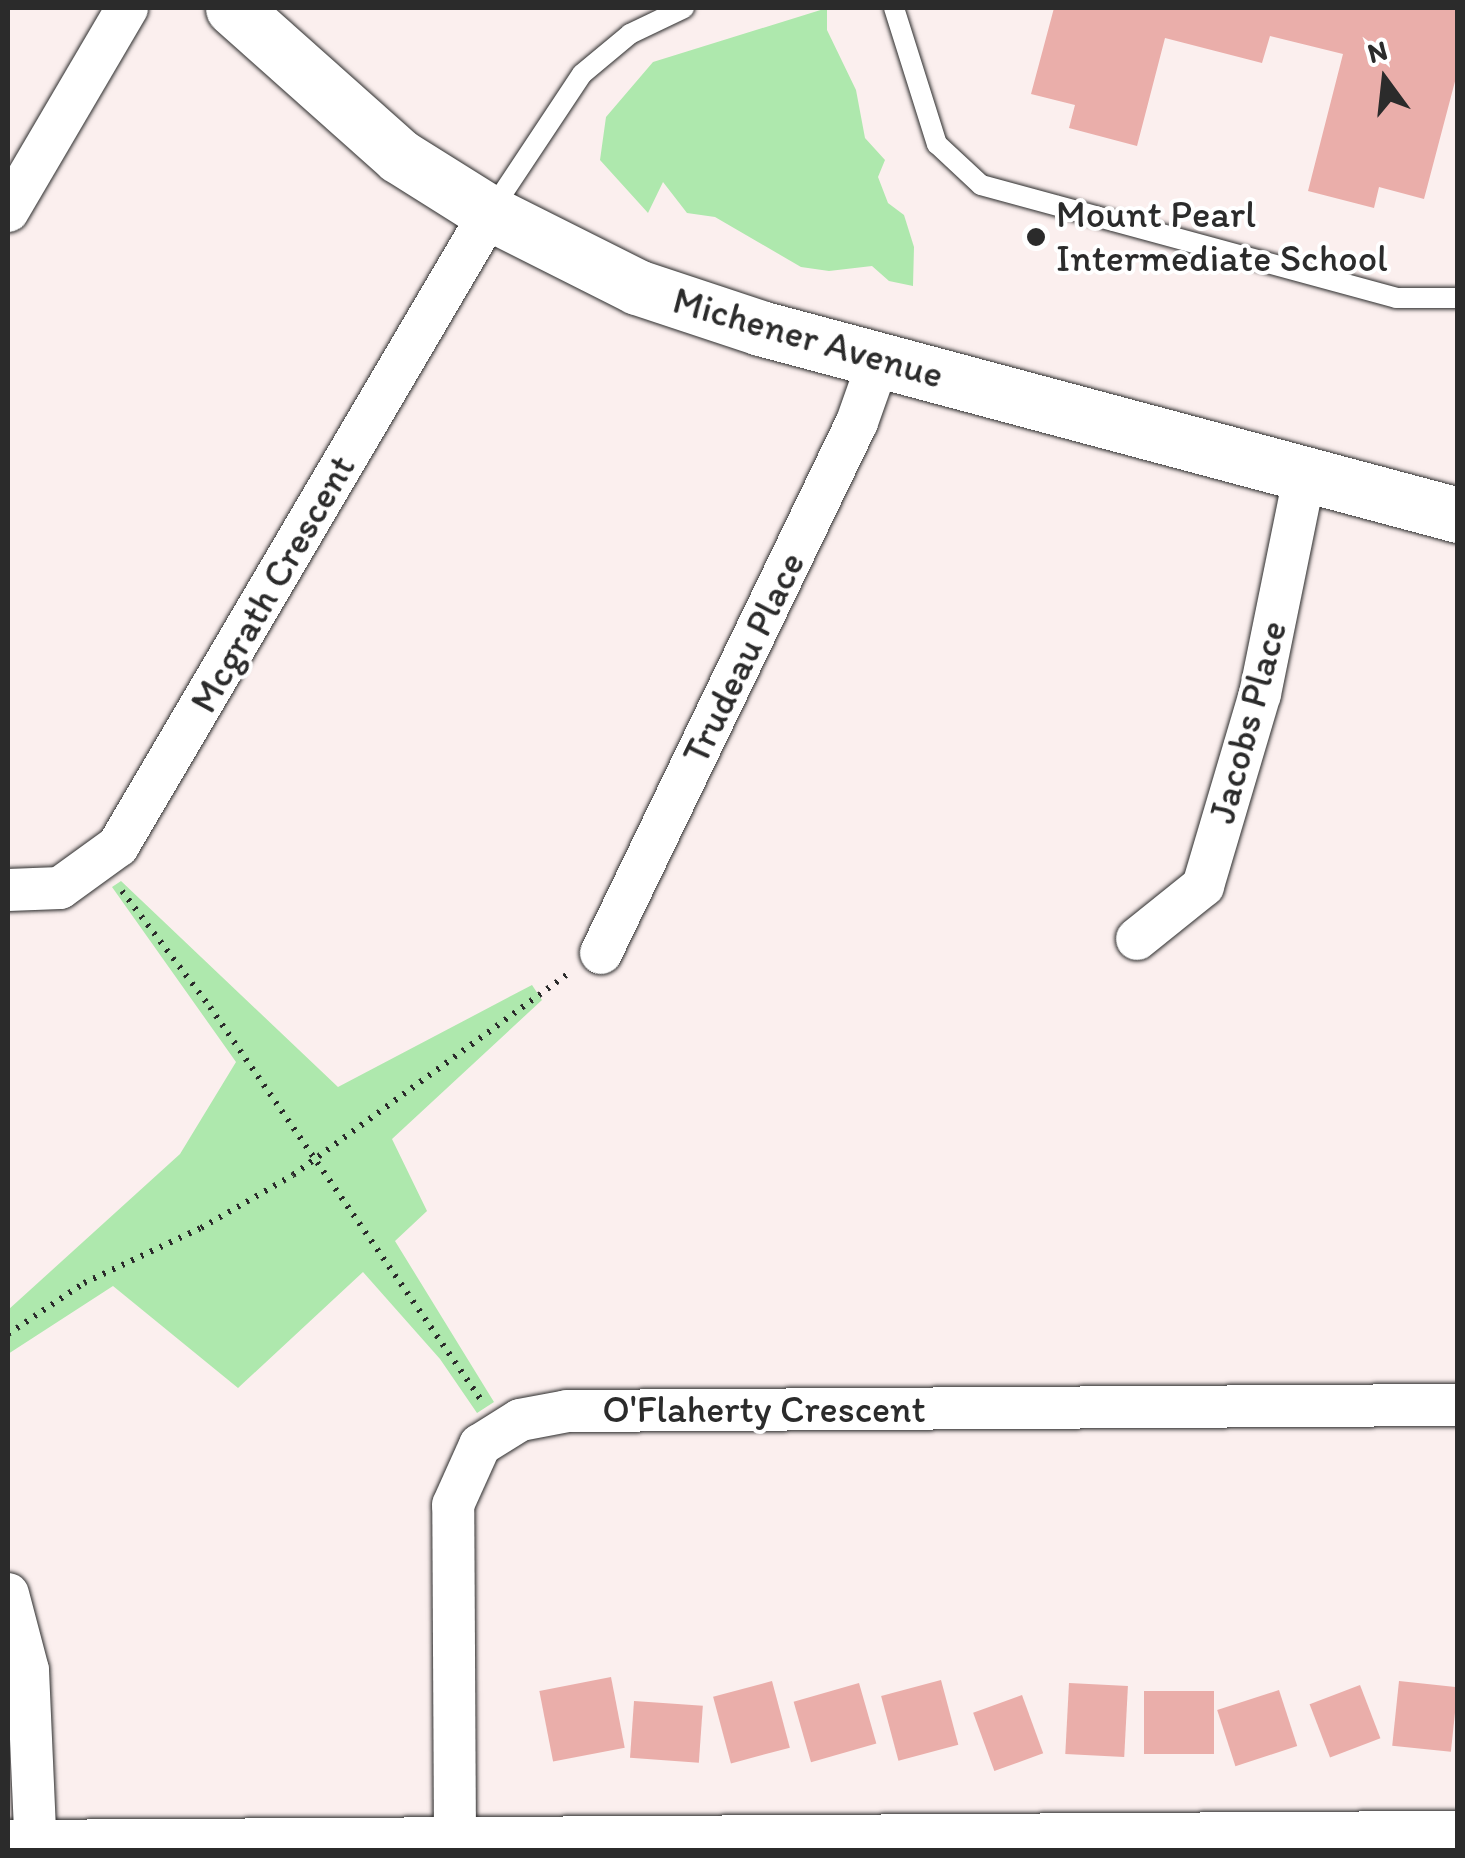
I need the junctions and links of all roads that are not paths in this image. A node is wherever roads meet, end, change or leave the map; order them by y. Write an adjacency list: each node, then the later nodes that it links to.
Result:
1 (127, 8): 5 (street)
2 (233, 8): 6 (street, Michener Avenue)
3 (684, 8): 6 (lane)
4 (894, 8): 7 (lane)
5 (8, 212)
6 (490, 213): 8 (street, Michener Avenue); 11 (street, Mcgrath Crescent)
7 (1458, 298)
8 (878, 360): 9 (street, Michener Avenue); 13 (street, Trudeau Place)
9 (1305, 473): 10 (street, Michener Avenue); 12 (street, Jacobs Place)
10 (1458, 514)
11 (8, 890)
12 (1137, 939)
13 (601, 953)
14 (1458, 1405): 17 (street, O'Flaherty Crescent)
15 (8, 1594): 18 (street)
16 (1458, 1832): 17 (street)
17 (455, 1840): 18 (street)
18 (26, 1844)

